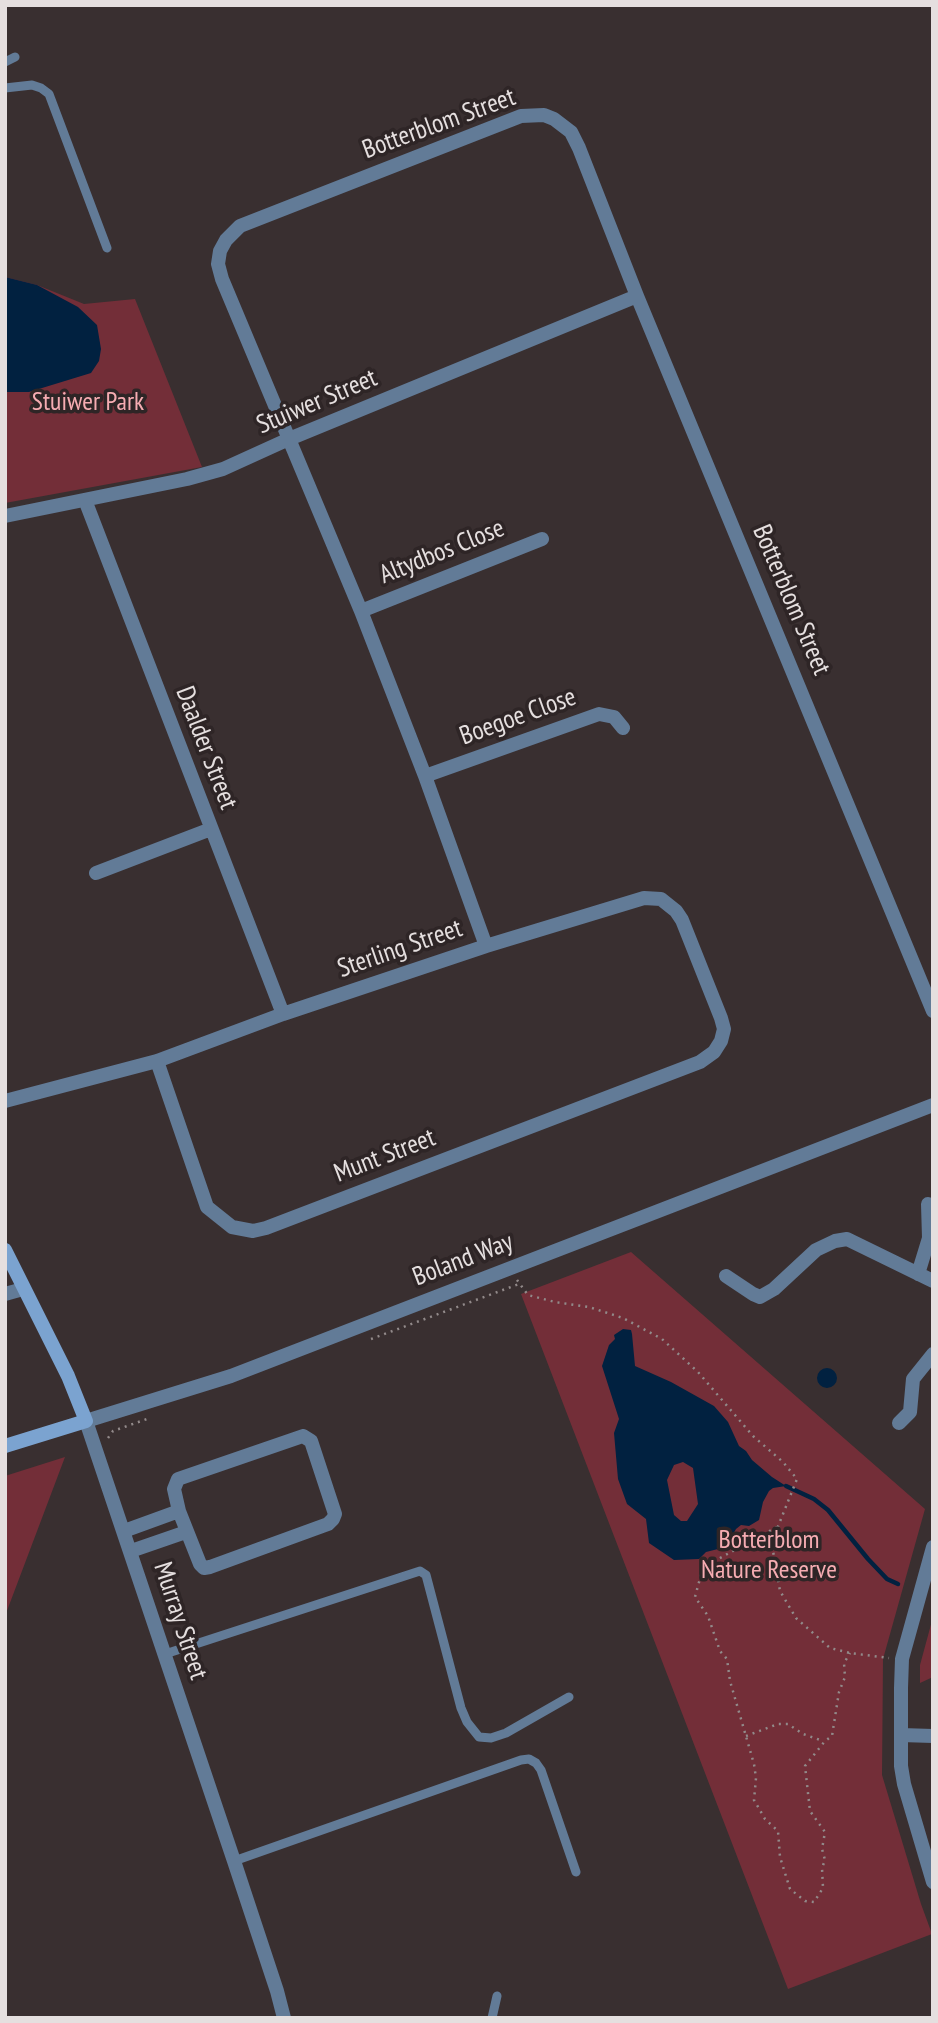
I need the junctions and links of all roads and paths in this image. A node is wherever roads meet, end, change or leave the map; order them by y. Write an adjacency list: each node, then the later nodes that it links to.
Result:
1 (15, 57): 2 (lane)
2 (5, 62)
3 (5, 88): 4 (lane)
4 (107, 248)
5 (637, 296): 6 (street, Stuiwer Street); 6 (street, Botterblom Street); 16 (street, Botterblom Street)
6 (289, 439): 7 (street, Stuiwer Street); 10 (street, Botterblom Street)
7 (85, 500): 8 (street, Stuiwer Street); 13 (street, Daalder Street)
8 (5, 516)
9 (542, 539): 10 (street, Altydbos Close)
10 (361, 611): 12 (street, Botterblom Street)
11 (623, 728): 12 (street, Boegoe Close)
12 (425, 776): 15 (street, Botterblom Street)
13 (211, 829): 14 (street); 17 (street, Daalder Street)
14 (96, 873)
15 (486, 946): 17 (street, Sterling Street); 18 (street, Sterling Street)
16 (933, 1011)
17 (283, 1014): 19 (street, Sterling Street)
18 (721, 1041): 19 (street, Munt Street)
19 (157, 1061): 20 (street, Sterling Street)
20 (5, 1101)
21 (933, 1105): 24 (street, Boland Way)
22 (928, 1204): 25 (street)
23 (5, 1250): 29 (street, Murray Street)
24 (510, 1268): 28 (path); 34 (street, Boland Way)
25 (918, 1274): 26 (street); 27 (street)
26 (726, 1276)
27 (933, 1281)
28 (519, 1284): 31 (path); 39 (path)
29 (23, 1289): 30 (street); 34 (street, Murray Street)
30 (5, 1294)
31 (363, 1342)
32 (933, 1354): 35 (street)
33 (150, 1418): 37 (path)
34 (86, 1421): 36 (street, Boland Way); 40 (street, Murray Street)
35 (899, 1423)
36 (5, 1446)
37 (108, 1450)
38 (179, 1511): 40 (street); 41 (street); 41 (street)
39 (777, 1527): 44 (path); 49 (path)
40 (124, 1531): 43 (street, Murray Street)
41 (186, 1532): 43 (street)
42 (933, 1547): 46 (street)
43 (131, 1551): 45 (street, Murray Street)
44 (850, 1653): 46 (path); 51 (path)
45 (165, 1654): 47 (lane); 52 (street, Murray Street)
46 (902, 1660): 48 (street)
47 (569, 1697)
48 (901, 1735): 50 (street); 54 (street)
49 (746, 1736): 51 (path); 51 (path)
50 (933, 1736)
51 (824, 1741)
52 (234, 1861): 53 (lane); 56 (street, Murray Street)
53 (576, 1872)
54 (933, 1882)
55 (498, 1996): 57 (lane)
56 (284, 2018)
57 (492, 2018)

